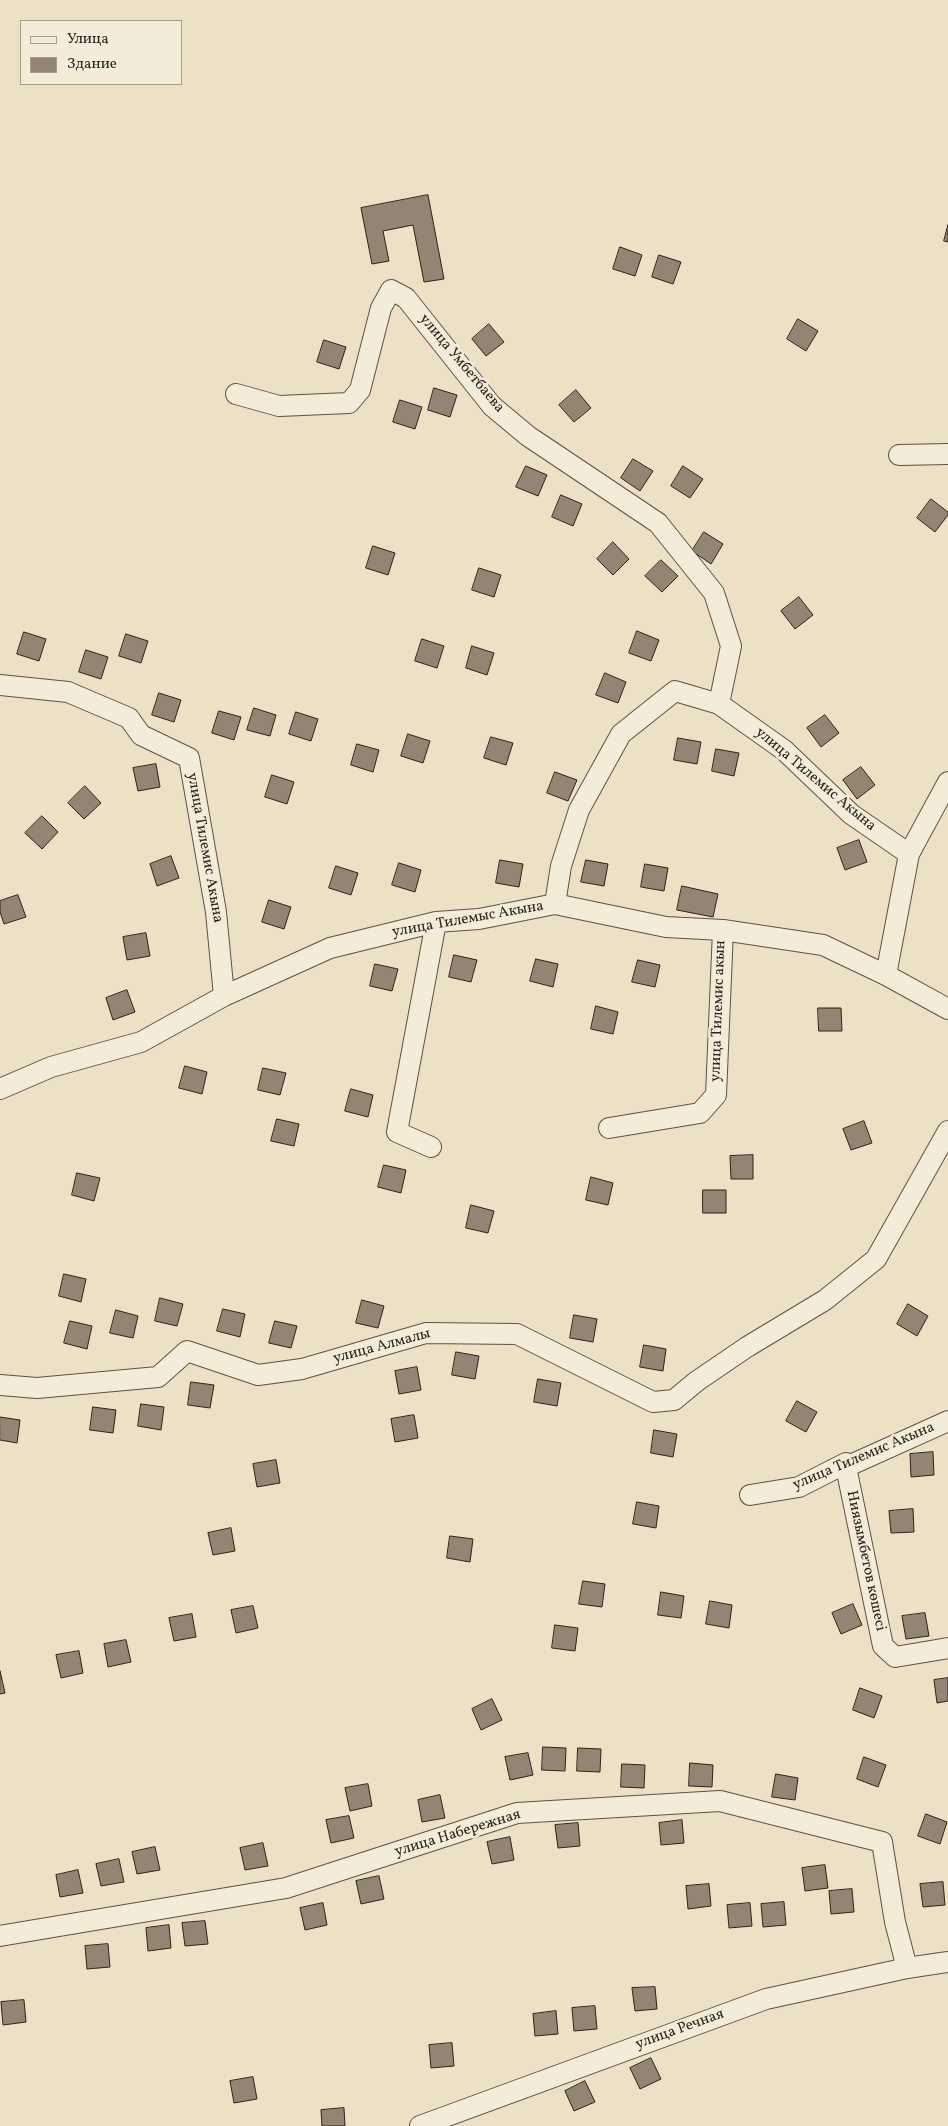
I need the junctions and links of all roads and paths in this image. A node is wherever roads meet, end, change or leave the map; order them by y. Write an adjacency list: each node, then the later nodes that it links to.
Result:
1 (236, 394): 5 (street, улица Умбетбаева)
2 (948, 454): 3 (street)
3 (899, 455)
4 (0, 685): 12 (street, улица Тилемис Акына)
5 (718, 704): 7 (street, улица Тилемис Акына); 8 (street, улица Тилемис Акына)
6 (948, 782): 7 (street)
7 (909, 854): 11 (street)
8 (555, 904): 9 (street, улица Тилемыс Акына); 10 (street, улица Тилемыс Акына)
9 (436, 922): 12 (street, улица Тилемыс Акына); 17 (street)
10 (723, 930): 11 (street, улица Тилемыс Акына); 15 (street, улица Тилемис акын)
11 (886, 975): 13 (street, улица Тилемыс Акына)
12 (224, 996): 14 (street, улица Тилемыс Акына)
13 (948, 1010)
14 (0, 1089)
15 (609, 1128)
16 (948, 1130): 18 (street, улица Алмалы)
17 (431, 1147)
18 (0, 1385)
19 (948, 1421): 20 (street, улица Тилемис Акына)
20 (846, 1467): 21 (street, улица Тилемис Акына); 22 (street, Ниязымбетов көшесі)
21 (750, 1495)
22 (948, 1648)
23 (0, 1936): 25 (street, улица Набережная)
24 (948, 1962): 25 (street, улица Речная)
25 (907, 1968): 26 (street, улица Речная)
26 (420, 2126)

